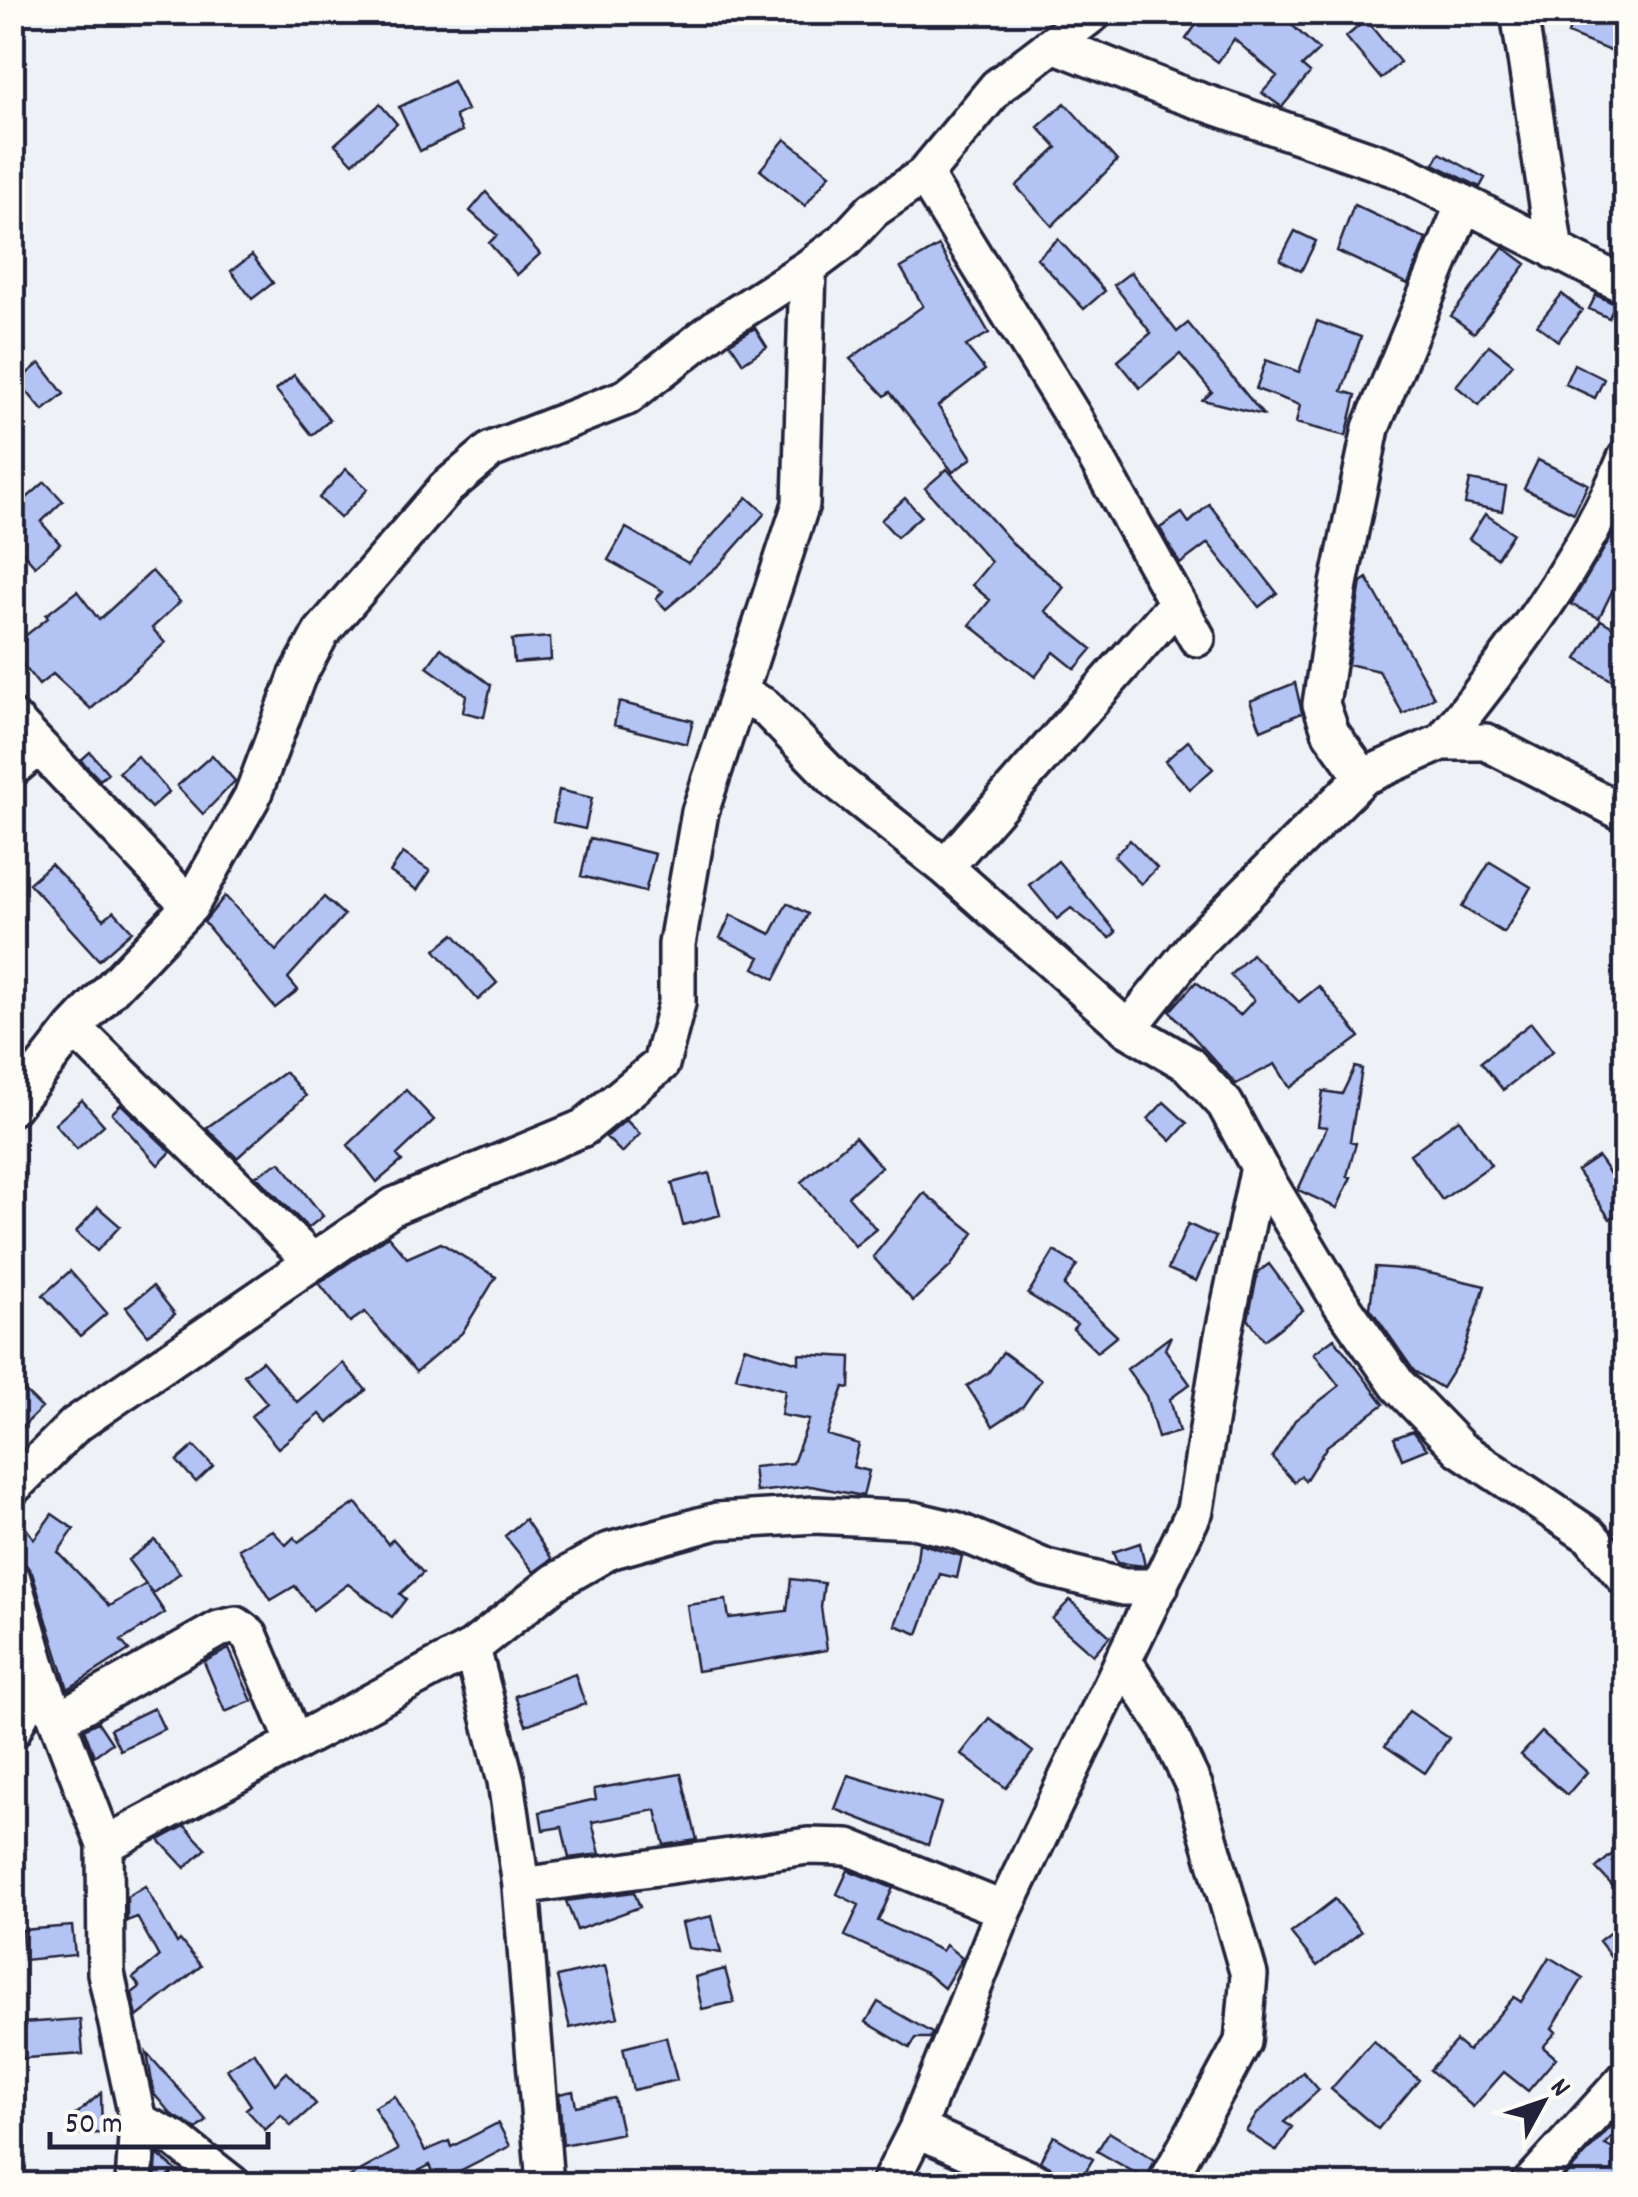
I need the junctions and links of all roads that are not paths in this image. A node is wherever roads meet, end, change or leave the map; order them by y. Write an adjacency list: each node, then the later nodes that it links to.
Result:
1 (1095, 12): 3 (street)
2 (1520, 12): 6 (street)
3 (1056, 45): 4 (street); 5 (street)
4 (924, 175): 7 (street); 10 (street)
5 (1464, 204): 6 (street); 16 (street)
6 (1555, 250): 8 (street)
7 (808, 268): 12 (street); 19 (street)
8 (1626, 286)
9 (1626, 458): 14 (street)
10 (1176, 604): 11 (street); 18 (street)
11 (1196, 638)
12 (740, 694): 18 (street); 24 (street)
13 (12, 718): 15 (street)
14 (1442, 742): 16 (street); 17 (street)
15 (25, 758): 19 (street)
16 (1363, 777): 21 (street)
17 (1626, 814)
18 (945, 867): 21 (street)
19 (190, 906): 20 (street)
20 (74, 1028): 22 (street); 24 (street)
21 (1128, 1029): 23 (street)
22 (12, 1107)
23 (1259, 1167): 27 (street); 28 (street)
24 (312, 1262): 25 (street)
25 (12, 1488)
26 (12, 1579): 31 (street)
27 (1626, 1579)
28 (1160, 1587): 29 (street); 30 (street)
29 (472, 1648): 34 (street); 36 (street)
30 (1124, 1660): 37 (street); 46 (street)
31 (40, 1675): 32 (street); 33 (street)
32 (57, 1720): 34 (street); 35 (street)
33 (12, 1732)
34 (295, 1742): 35 (street)
35 (104, 1844): 39 (street)
36 (521, 1886): 37 (street); 43 (street)
37 (1004, 1910): 40 (street)
38 (1626, 2078): 47 (street)
39 (138, 2121): 41 (street); 42 (street)
40 (918, 2130): 44 (street); 45 (street)
41 (134, 2184)
42 (232, 2184)
43 (546, 2184)
44 (889, 2184)
45 (1040, 2184)
46 (1166, 2184)
47 (1530, 2184)

